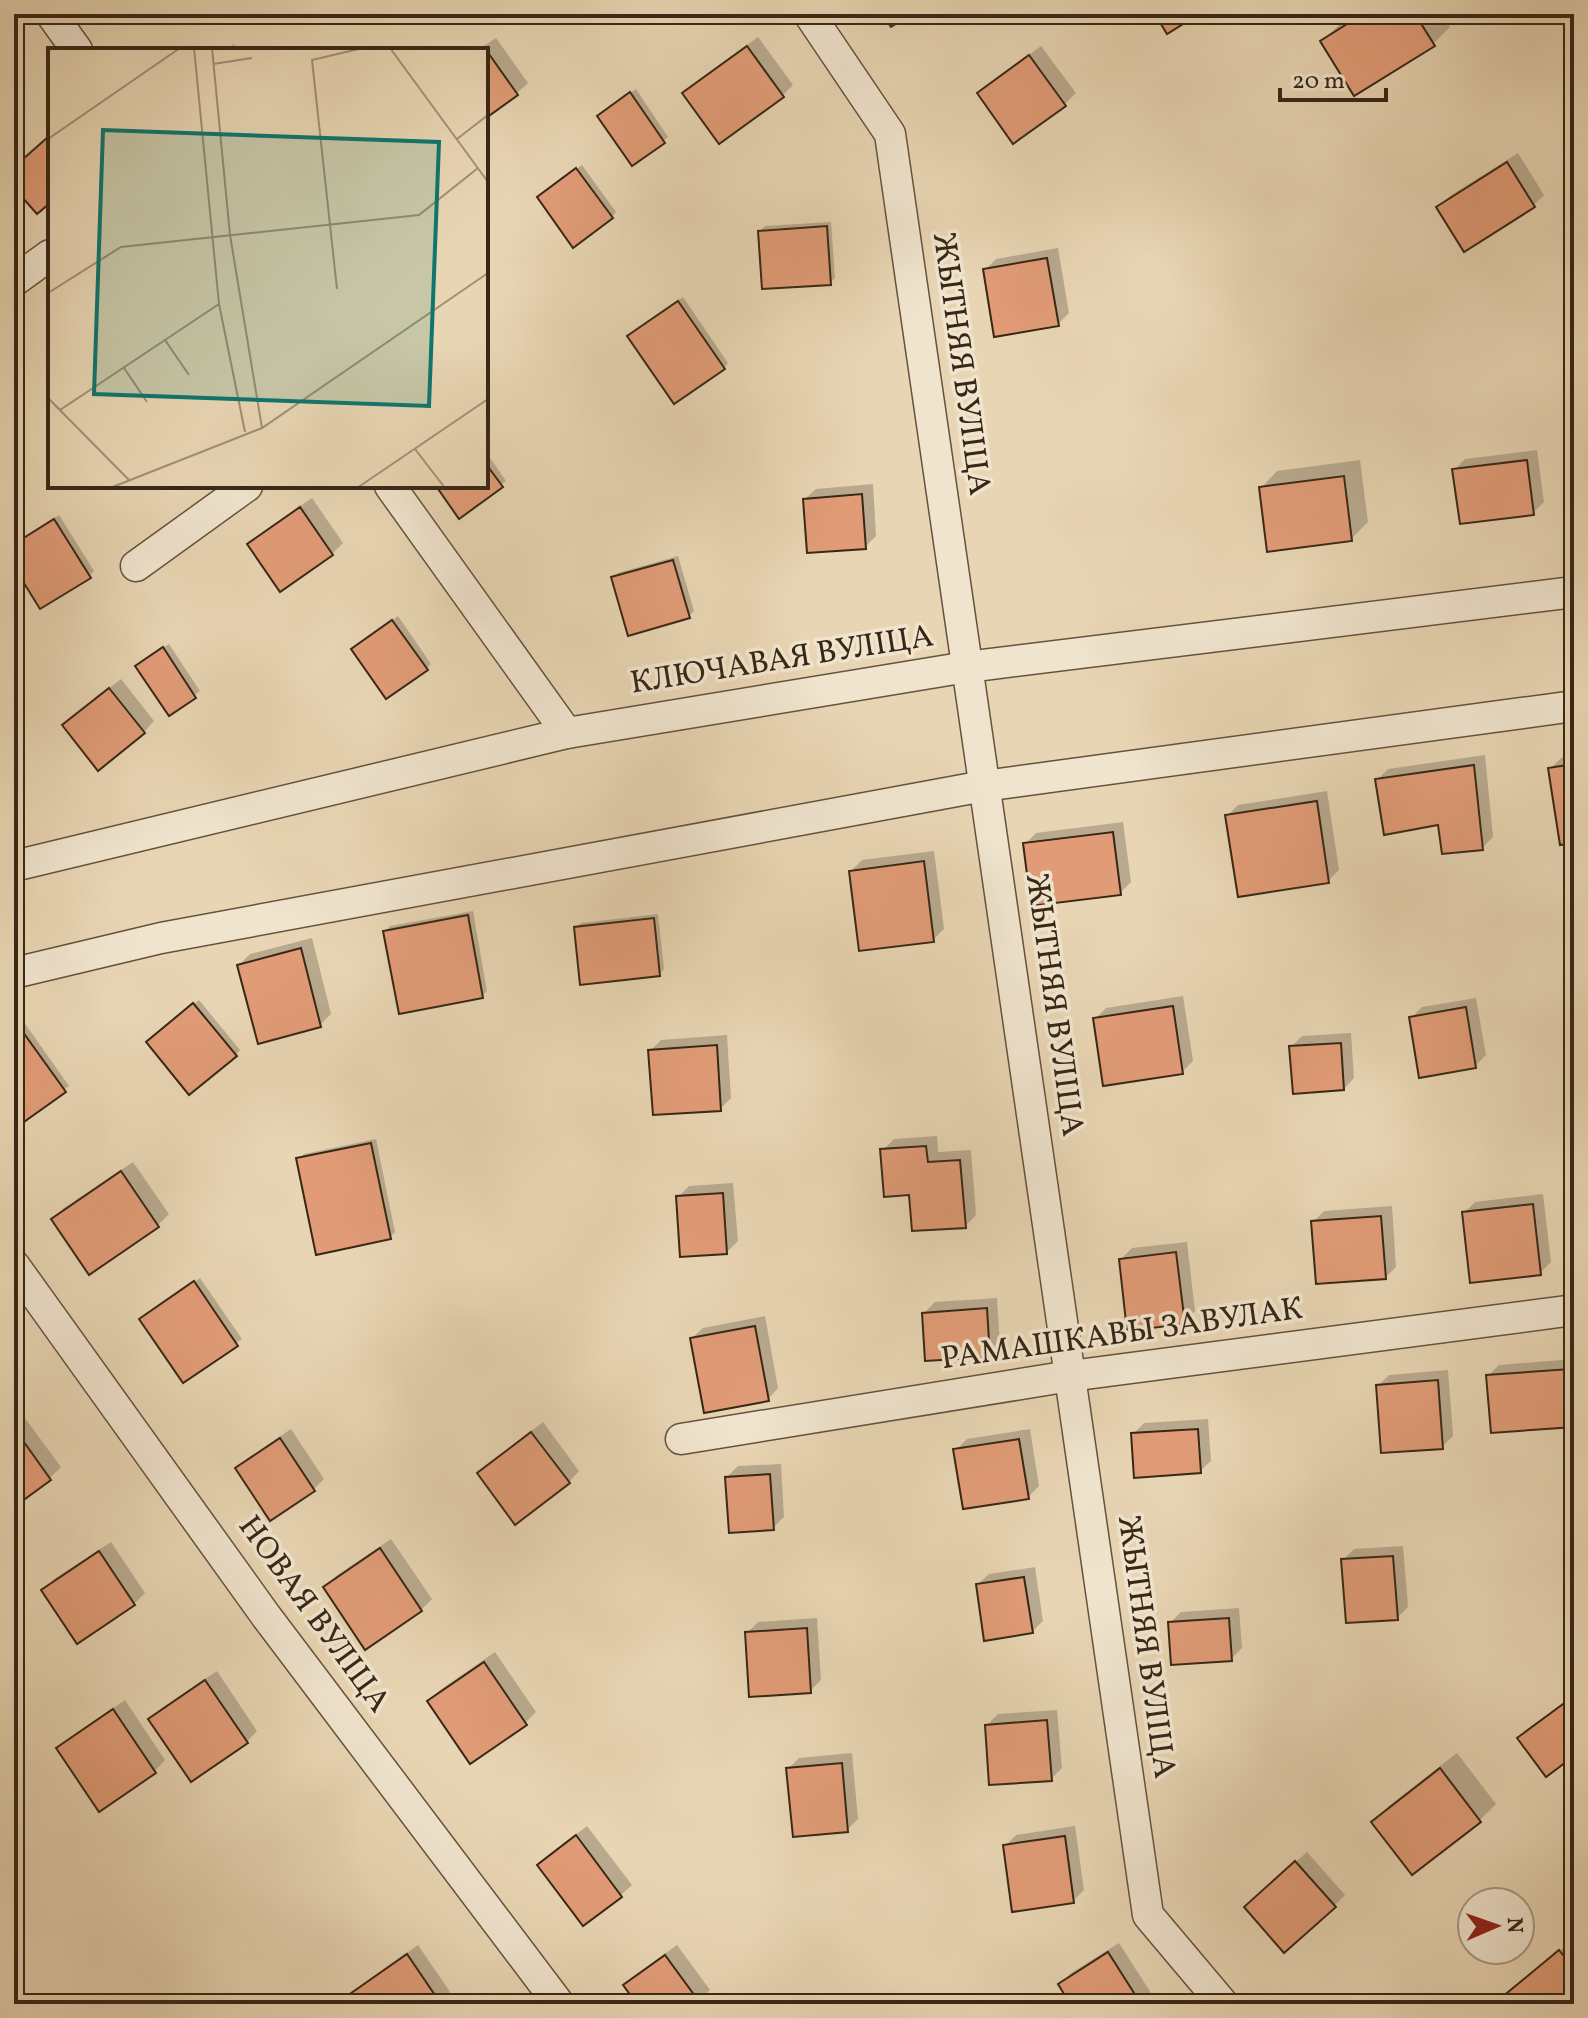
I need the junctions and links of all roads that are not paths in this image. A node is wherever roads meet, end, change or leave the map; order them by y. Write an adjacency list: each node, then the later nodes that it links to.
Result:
1 (51, 14): 3 (street)
2 (809, 14): 10 (street, ЖЫТНЯЯ ВУЛІЦА)
3 (76, 48)
4 (48, 256): 5 (street)
5 (14, 281)
6 (244, 488): 8 (street)
7 (391, 488): 12 (street)
8 (136, 566)
9 (1574, 592): 10 (street, КЛЮЧАВАЯ ВУЛІЦА)
10 (967, 667): 12 (street, КЛЮЧАВАЯ ВУЛІЦА); 13 (street, ЖЫТНЯЯ ВУЛІЦА)
11 (1574, 706): 13 (street)
12 (567, 733): 14 (street, КЛЮЧАВАЯ ВУЛІЦА)
13 (984, 786): 15 (street); 18 (street, ЖЫТНЯЯ ВУЛІЦА)
14 (14, 866)
15 (14, 973)
16 (14, 1265): 20 (street, НОВАЯ ВУЛІЦА)
17 (1574, 1310): 18 (street, РАМАШКАВЫ ЗАВУЛАК)
18 (1070, 1376): 19 (street, РАМАШКАВЫ ЗАВУЛАК); 21 (street, ЖЫТНЯЯ ВУЛІЦА)
19 (681, 1439)
20 (559, 2004)
21 (1223, 2004)

